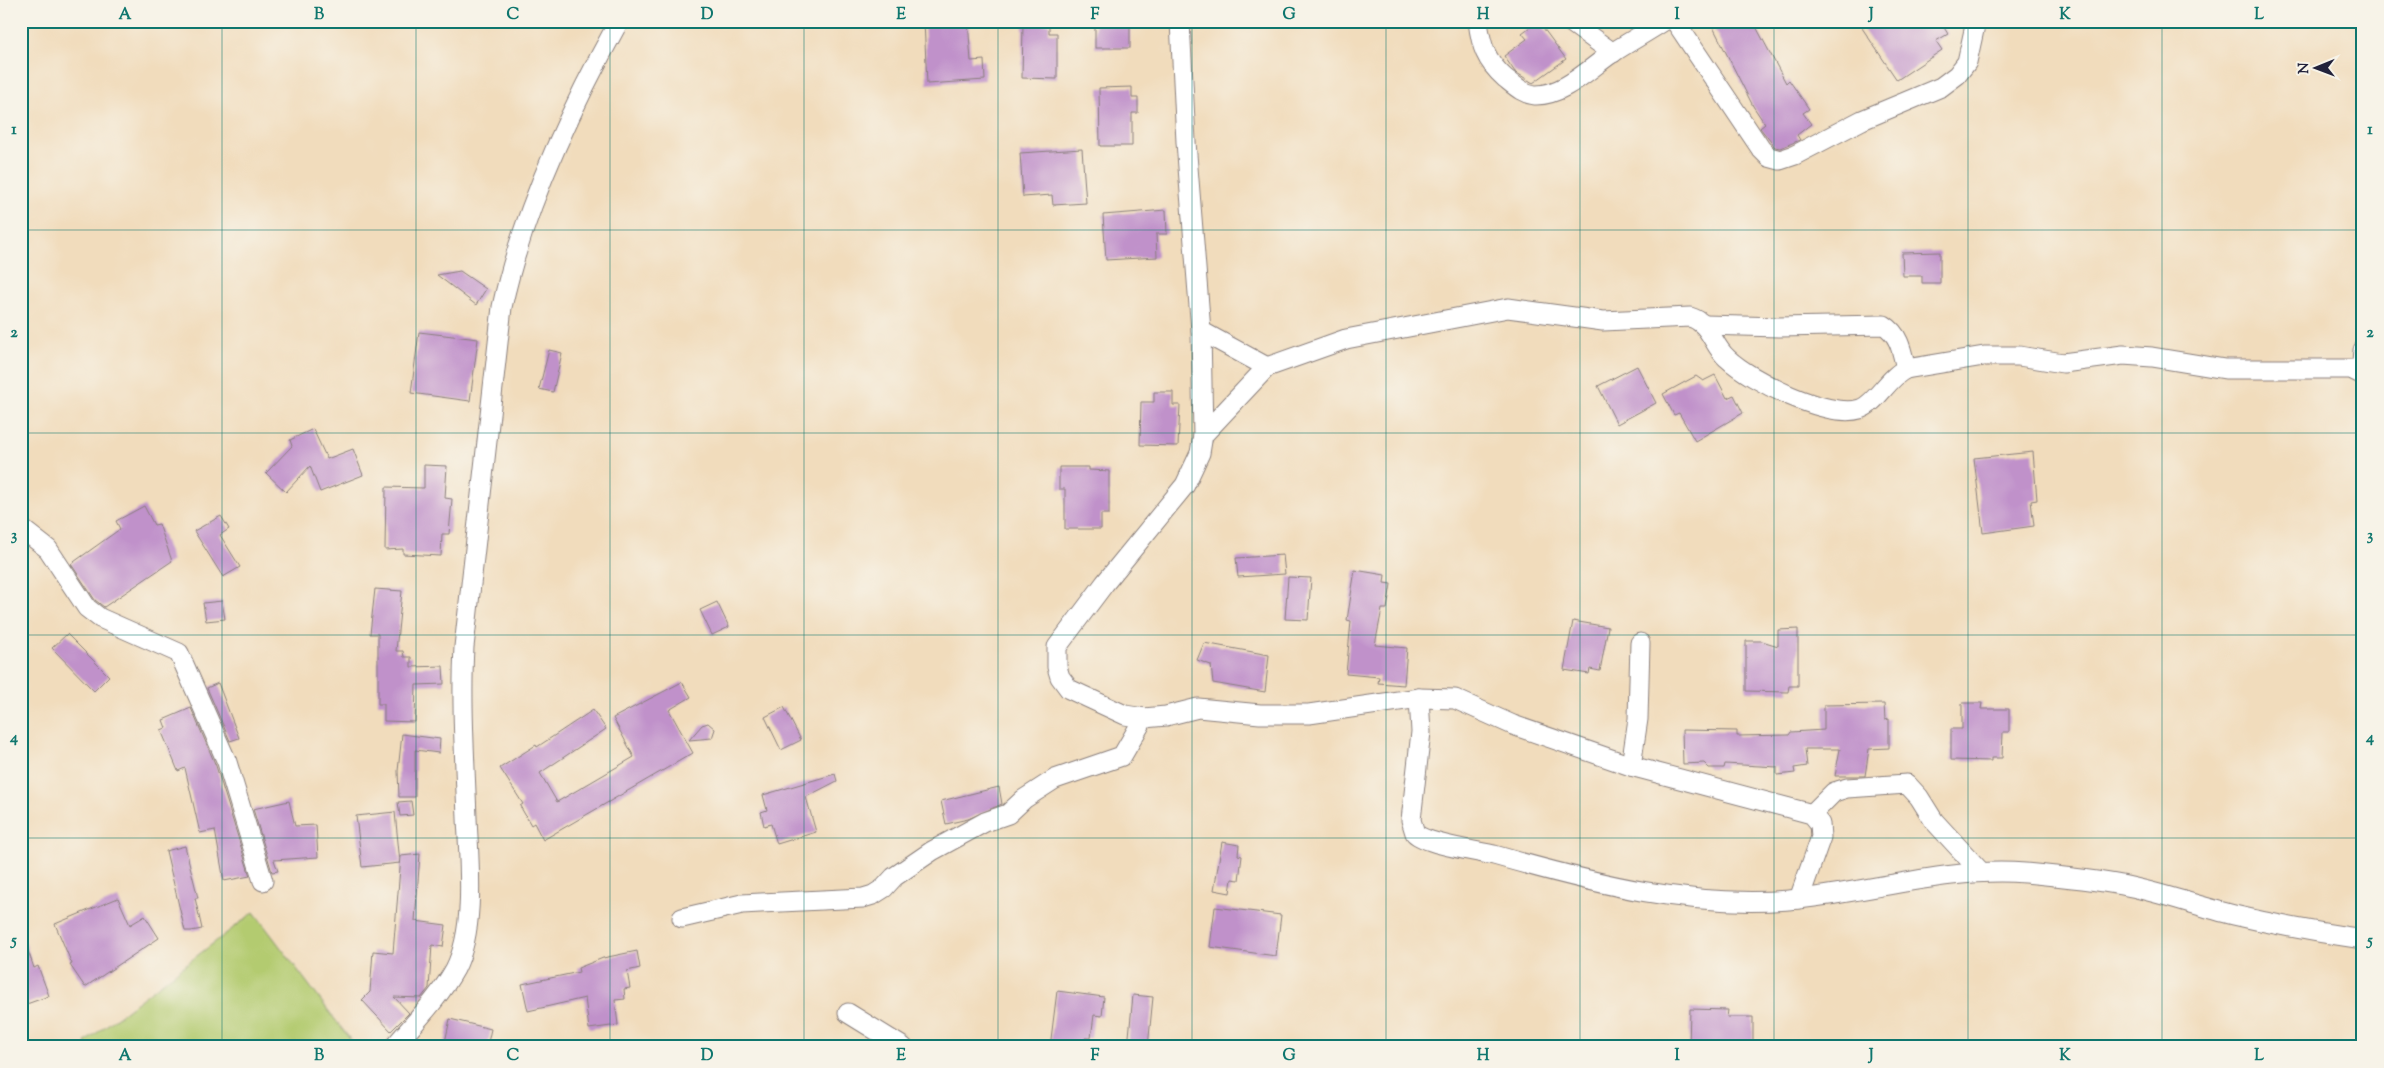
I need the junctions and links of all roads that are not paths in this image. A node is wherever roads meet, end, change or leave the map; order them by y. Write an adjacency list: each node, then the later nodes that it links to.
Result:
1 (619, 21): 28 (street)
2 (1180, 21): 10 (street)
3 (1478, 21): 8 (street)
4 (1569, 21): 8 (street)
5 (1664, 21): 8 (street)
6 (1675, 21): 7 (street)
7 (1976, 21)
8 (1613, 53)
9 (1705, 325): 12 (street); 13 (street); 13 (street)
10 (1201, 331): 12 (street); 15 (street)
11 (2363, 350): 14 (street)
12 (1267, 367): 15 (street)
13 (1906, 369): 14 (street)
14 (2362, 374)
15 (1203, 435): 19 (street)
16 (21, 528): 23 (street)
17 (1640, 643): 20 (street)
18 (1419, 698): 19 (street); 20 (street); 24 (street)
19 (1144, 718): 25 (street)
20 (1631, 766): 21 (street)
21 (1812, 814): 22 (street); 24 (street)
22 (1980, 871): 24 (street); 26 (street)
23 (263, 881)
24 (1799, 899)
25 (682, 918)
26 (2363, 939)
27 (848, 1013): 29 (street)
28 (394, 1047)
29 (903, 1047)

